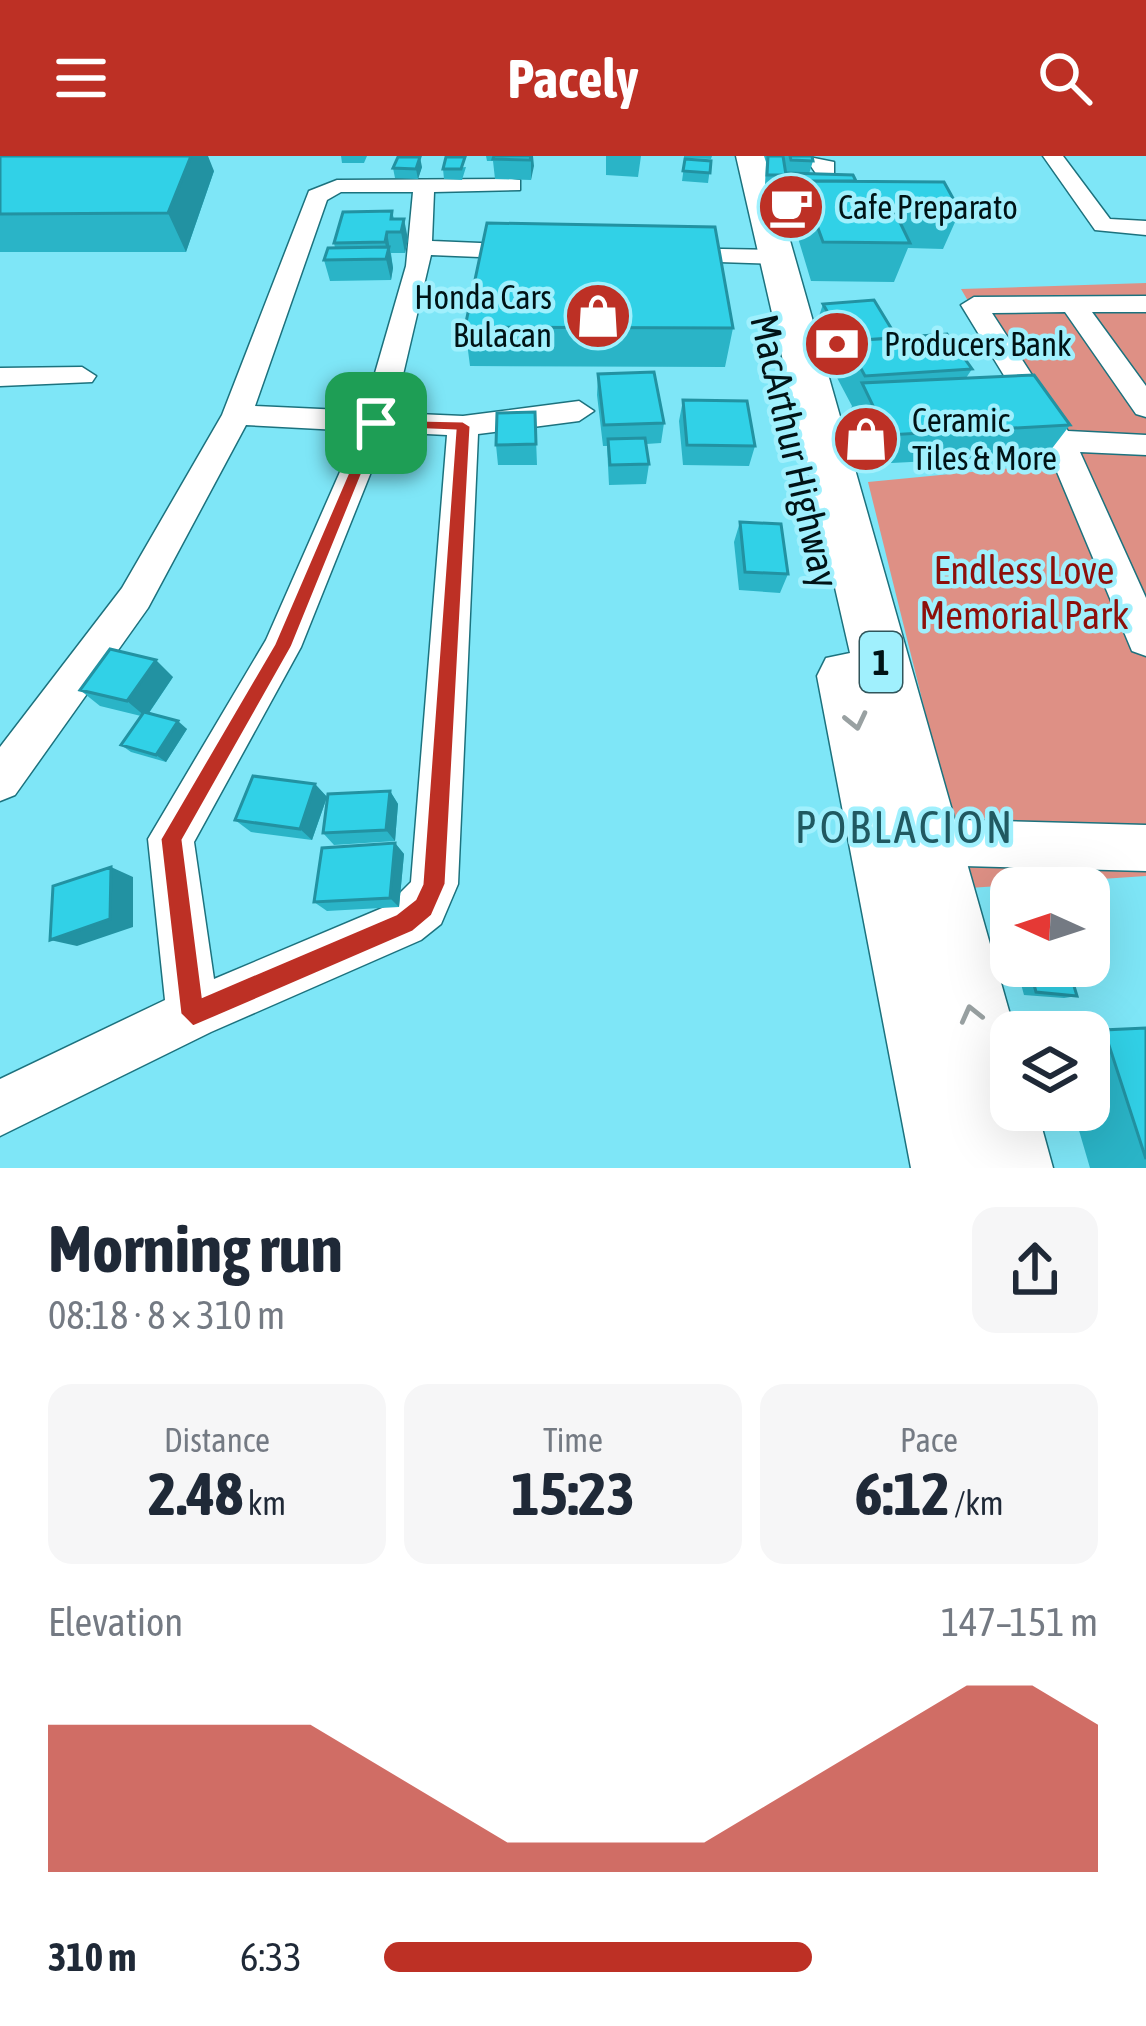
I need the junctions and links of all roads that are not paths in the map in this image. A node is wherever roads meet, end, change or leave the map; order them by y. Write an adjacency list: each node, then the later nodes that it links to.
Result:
1 (1053, 156): 7 (street)
2 (813, 158): 4 (street)
3 (375, 170): 5 (street); 18 (street)
4 (747, 170): 11 (highway, MacArthur Highway / 1)
5 (424, 185): 6 (street); 8 (street)
6 (512, 185)
7 (1146, 228)
8 (421, 248): 9 (street); 19 (street)
9 (560, 253)
10 (632, 254): 11 (street)
11 (763, 257): 26 (highway, MacArthur Highway / 1); 30 (highway, MacArthur Highway / 1, one-way to 30)
12 (1146, 304): 13 (street)
13 (1074, 306): 16 (street); 21 (street)
14 (0, 376): 15 (street)
15 (82, 376)
16 (1146, 406)
17 (579, 411): 20 (street)
18 (237, 415): 19 (street); 25 (street)
19 (376, 423): 20 (street); 28 (street)
20 (463, 426): 28 (street)
21 (1059, 441): 22 (street); 23 (street)
22 (1146, 445)
23 (1136, 598): 24 (street)
24 (1146, 640)
25 (0, 781)
26 (927, 842): 27 (street); 31 (highway, MacArthur Highway / 1, one-way to 26)
27 (1146, 848)
28 (193, 1014): 29 (street)
29 (0, 1108)
30 (953, 1168)
31 (1011, 1168)

